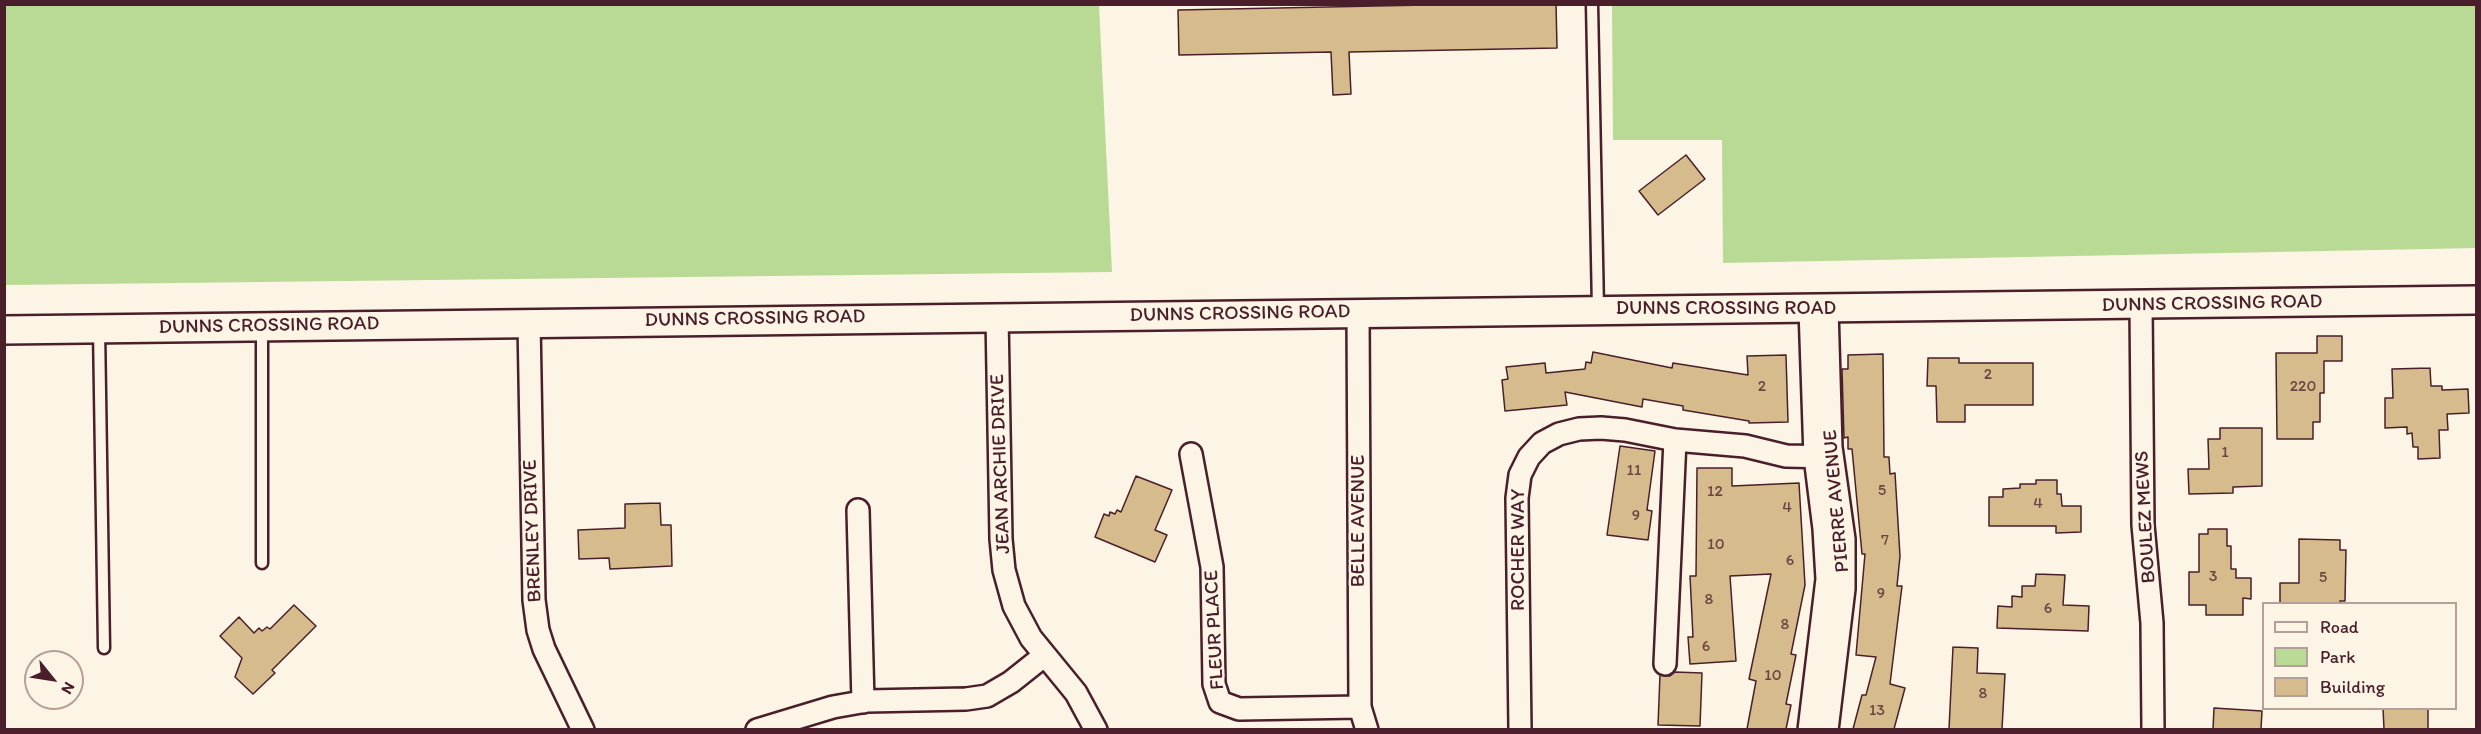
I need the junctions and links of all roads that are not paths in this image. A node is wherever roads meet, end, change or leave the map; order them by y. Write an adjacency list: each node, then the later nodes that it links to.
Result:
1 (1592, 4): 4 (lane)
2 (2476, 300): 3 (street, DUNNS CROSSING ROAD)
3 (2141, 305): 5 (street, DUNNS CROSSING ROAD); 29 (street, BOULEZ MEWS)
4 (1598, 309): 5 (street, DUNNS CROSSING ROAD); 6 (street, DUNNS CROSSING ROAD)
5 (1818, 309): 14 (street, PIERRE AVENUE)
6 (1358, 312): 7 (street, DUNNS CROSSING ROAD); 21 (street, BELLE AVENUE)
7 (998, 317): 8 (street, DUNNS CROSSING ROAD); 18 (street, JEAN ARCHIE DRIVE)
8 (529, 322): 9 (street, DUNNS CROSSING ROAD); 22 (street, BRENLEY DRIVE)
9 (262, 326): 10 (street, DUNNS CROSSING ROAD); 16 (lane)
10 (99, 328): 11 (street, DUNNS CROSSING ROAD); 17 (lane)
11 (4, 330)
12 (1675, 440): 14 (street, ROCHER WAY); 19 (street); 26 (street, ROCHER WAY)
13 (1191, 454): 21 (street, FLEUR PLACE)
14 (1823, 457): 27 (street, PIERRE AVENUE); 28 (street, PIERRE AVENUE)
15 (858, 510): 20 (street)
16 (262, 563)
17 (104, 648)
18 (1045, 655): 20 (street); 24 (street, JEAN ARCHIE DRIVE)
19 (1665, 664)
20 (862, 702): 23 (street)
21 (1360, 707): 25 (street, BELLE AVENUE)
22 (583, 729)
23 (757, 729)
24 (1096, 729)
25 (1367, 729)
26 (1520, 729)
27 (1809, 729)
28 (1827, 729)
29 (2153, 729)

